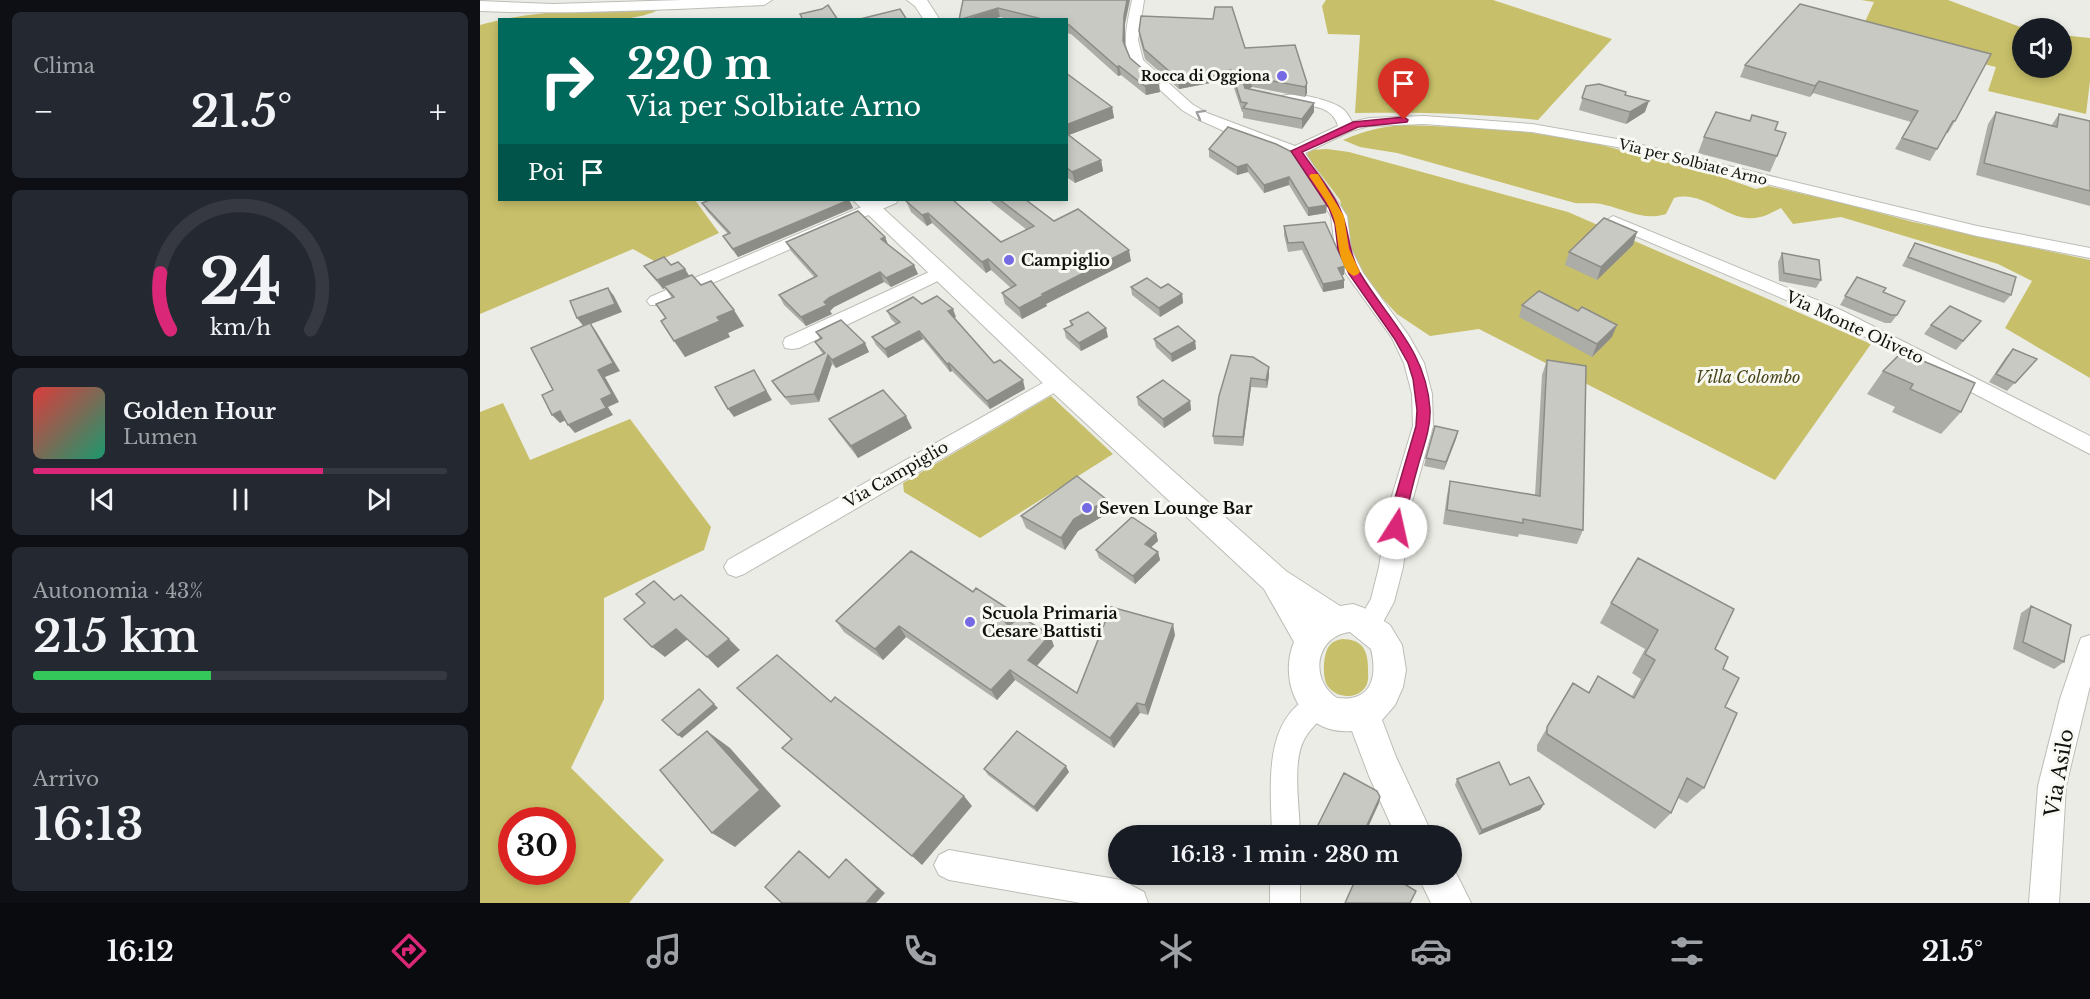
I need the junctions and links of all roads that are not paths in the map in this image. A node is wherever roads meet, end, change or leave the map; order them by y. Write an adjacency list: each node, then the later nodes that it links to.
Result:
1 (697, 0): 6 (street)
2 (765, 0): 5 (street)
3 (915, 0): 8 (street)
4 (1138, 0): 11 (street, one-way to 4)
5 (723, 1): 6 (street)
6 (650, 5): 7 (street)
7 (480, 6)
8 (931, 18)
9 (1276, 97): 10 (street)
10 (1346, 128): 11 (street, Via per Solbiate Arno); 14 (street, Via per Solbiate Arno)
11 (1296, 151): 23 (street)
12 (875, 202): 15 (street); 16 (street)
13 (1613, 221): 19 (street, Via Monte Oliveto)
14 (2090, 253)
15 (940, 273): 17 (street); 18 (street)
16 (656, 302)
17 (792, 343)
18 (1057, 382): 20 (street, Via Campiglio); 21 (street)
19 (2090, 446)
20 (736, 567)
21 (1275, 580): 22 (street); 24 (street)
22 (1336, 620): 23 (street); 24 (street)
23 (1368, 625): 27 (street)
24 (1310, 640): 26 (street)
25 (2090, 646): 36 (street, Via Asilo)
26 (1318, 705): 27 (street); 28 (street)
27 (1363, 713): 29 (street)
28 (1286, 825)
29 (1410, 825)
30 (949, 865): 33 (street)
31 (1286, 885): 34 (street)
32 (1442, 885): 35 (street)
33 (1133, 903)
34 (1285, 903)
35 (1452, 903)
36 (2044, 903)

